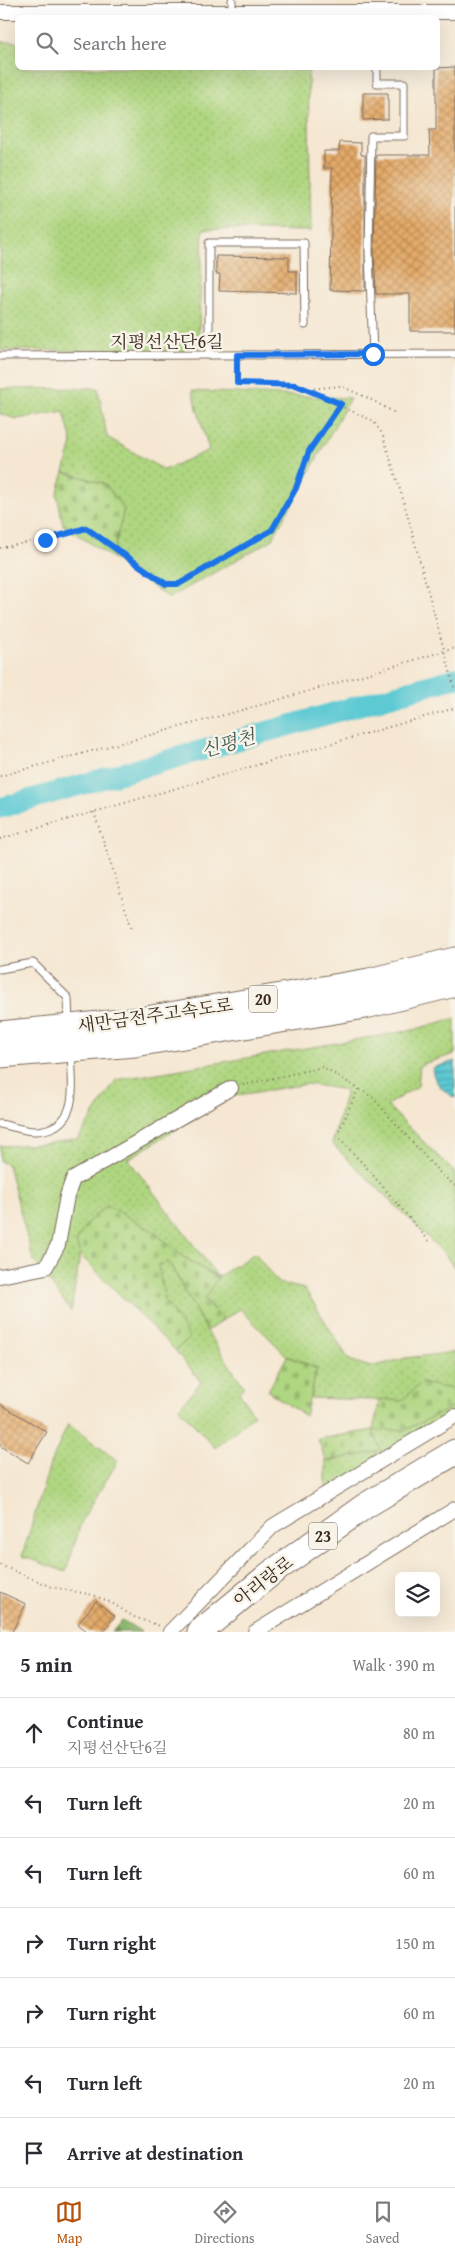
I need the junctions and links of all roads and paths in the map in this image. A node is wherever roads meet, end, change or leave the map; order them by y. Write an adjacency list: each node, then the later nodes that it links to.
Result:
1 (232, 6): 2 (street); 4 (street)
2 (0, 12)
3 (455, 12): 4 (street)
4 (376, 15)
5 (376, 70): 7 (lane)
6 (305, 325): 9 (lane)
7 (373, 354): 8 (lane, 지평선산단6길); 10 (lane, 지평선산단6길)
8 (455, 354)
9 (209, 355): 10 (lane, 지평선산단6길); 11 (lane, 지평선산단6길)
10 (237, 355): 12 (path)
11 (0, 356)
12 (306, 390): 13 (path); 14 (path)
13 (341, 404): 15 (path); 17 (path)
14 (395, 413)
15 (0, 548)
16 (455, 648): 17 (path)
17 (445, 650): 18 (path); 20 (path)
18 (455, 690)
19 (455, 708): 21 (path)
20 (0, 776)
21 (94, 812): 22 (path); 23 (path)
22 (0, 839)
23 (132, 929)
24 (455, 960): 28 (highway, 새만금전주고속도로 / 20)
25 (0, 969): 28 (lane)
26 (455, 984): 28 (highway, 새만금전주고속도로 / 20)
27 (0, 1034): 28 (highway, 새만금전주고속도로 / 20)
28 (70, 1038): 29 (highway, 새만금전주고속도로 / 20); 32 (lane)
29 (0, 1056)
30 (231, 1088): 31 (path); 35 (street)
31 (358, 1089): 33 (path); 34 (path)
32 (0, 1124)
33 (455, 1186)
34 (429, 1241)
35 (0, 1276)
36 (455, 1416): 41 (street)
37 (455, 1452): 42 (highway, 아리랑로 / 23)
38 (455, 1468): 43 (highway, 아리랑로 / 23)
39 (455, 1509): 44 (street)
40 (0, 1564): 41 (path)
41 (171, 1631)
42 (200, 1632)
43 (222, 1632)
44 (254, 1632)

